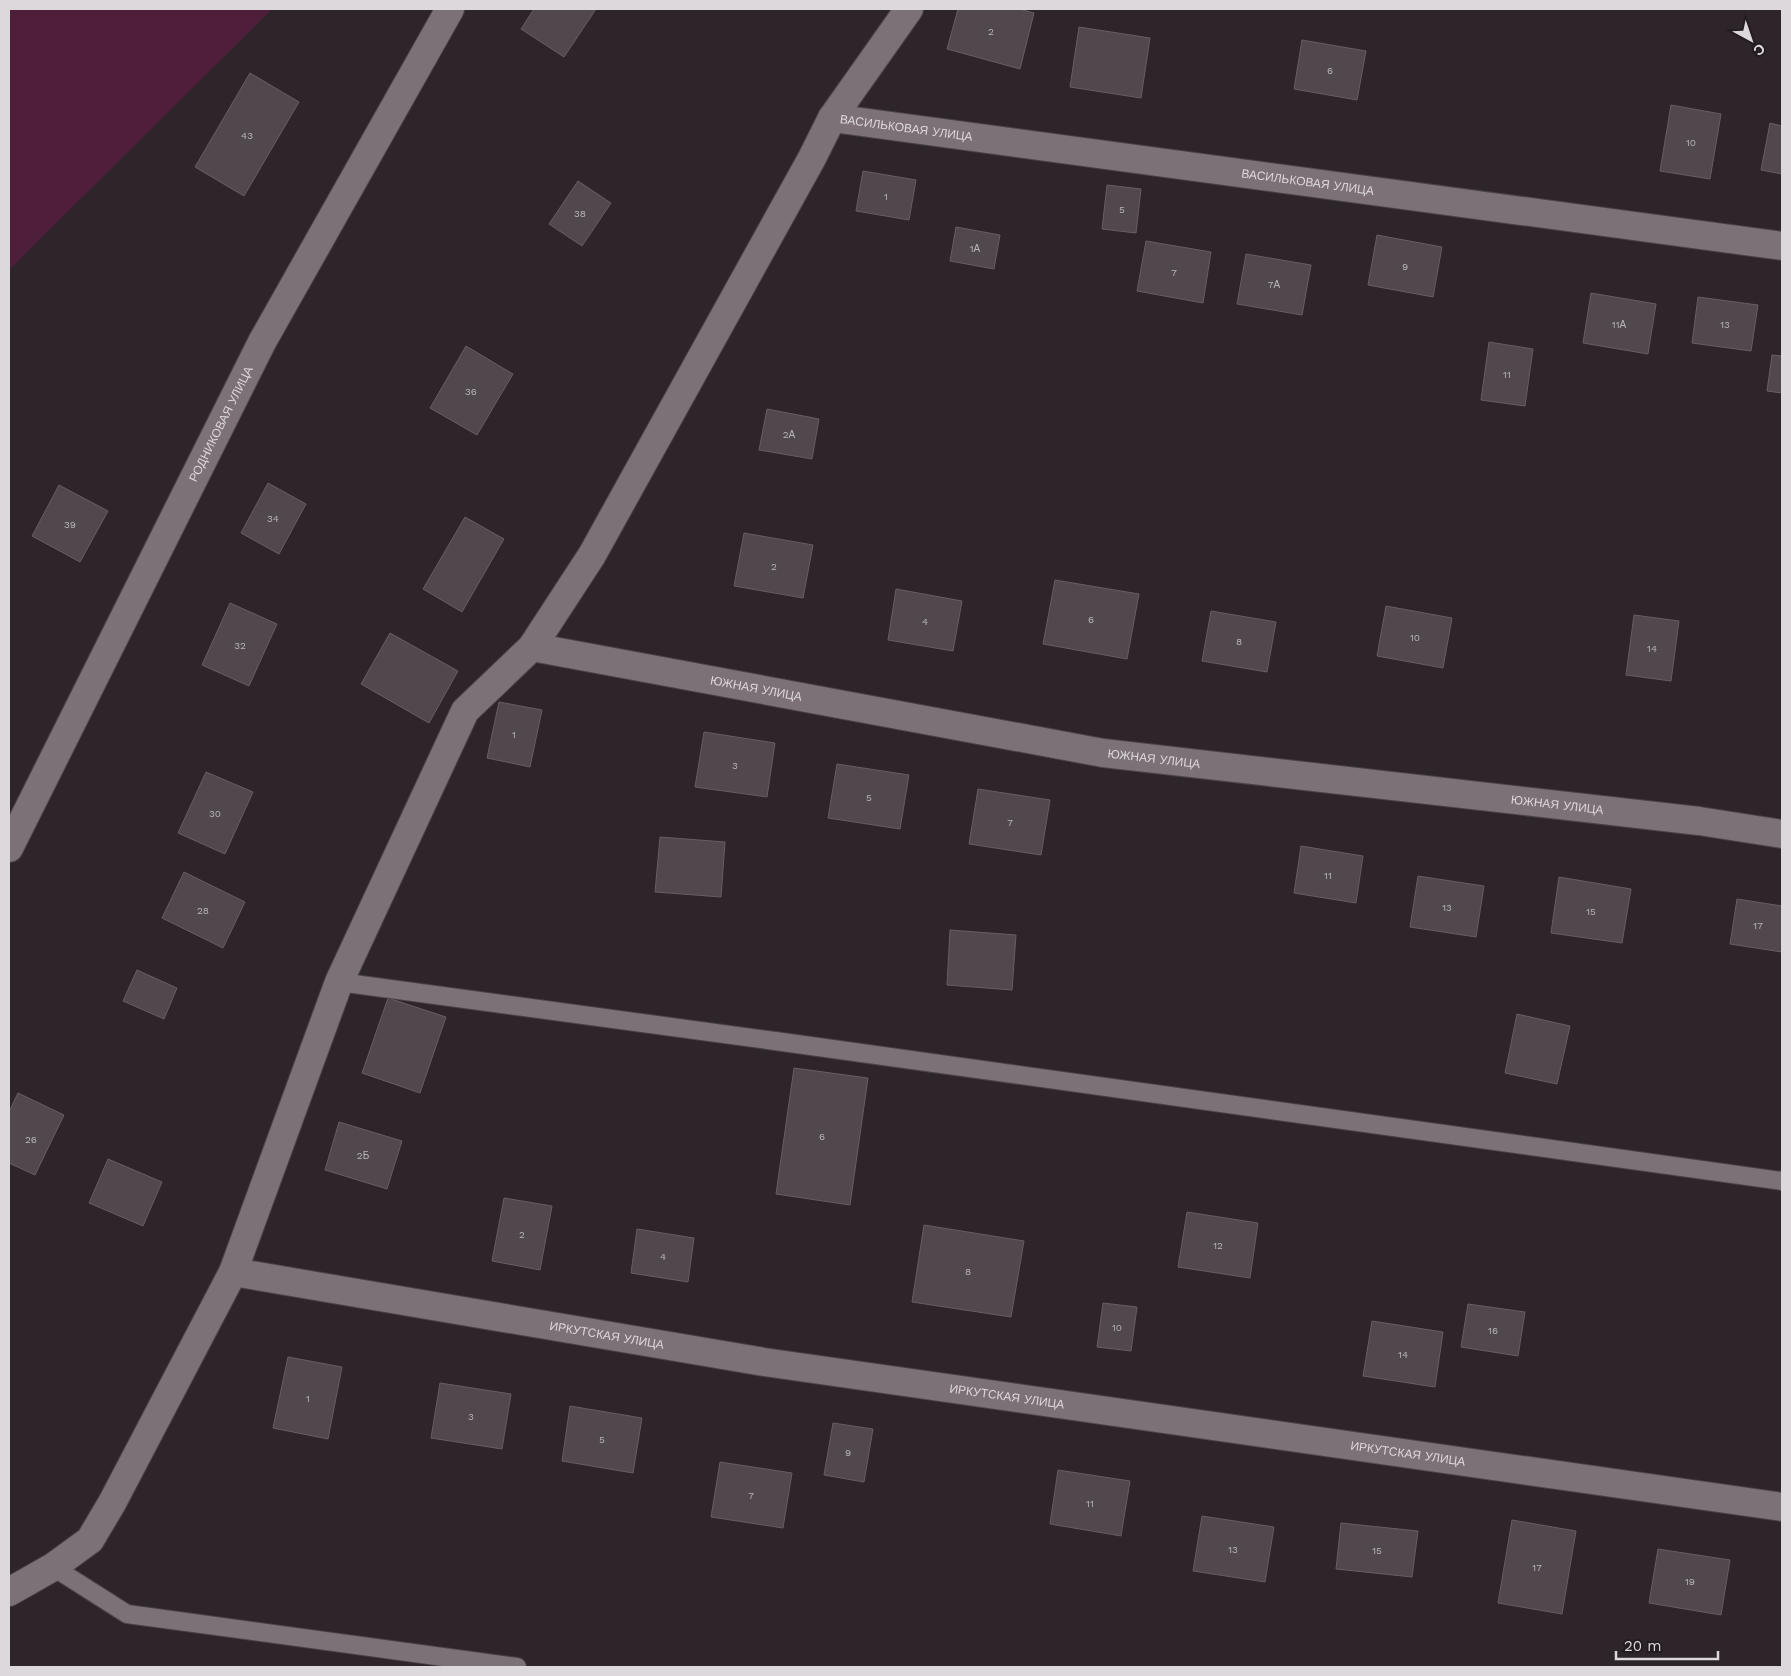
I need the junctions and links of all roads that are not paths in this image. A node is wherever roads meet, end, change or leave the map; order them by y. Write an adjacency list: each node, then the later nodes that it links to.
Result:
1 (450, 9): 7 (street, РОДНИКОВАЯ УЛИЦА)
2 (910, 9): 3 (street)
3 (832, 118): 4 (street, ВАСИЛЬКОВАЯ УЛИЦА); 5 (street)
4 (1782, 246)
5 (532, 647): 6 (street, ЮЖНАЯ УЛИЦА); 8 (street)
6 (1782, 834)
7 (9, 848)
8 (339, 982): 9 (lane); 10 (street)
9 (1782, 1181)
10 (233, 1272): 11 (street, ИРКУТСКАЯ УЛИЦА); 12 (street)
11 (1782, 1507)
12 (53, 1567): 13 (street); 14 (lane)
13 (9, 1592)
14 (517, 1667)

